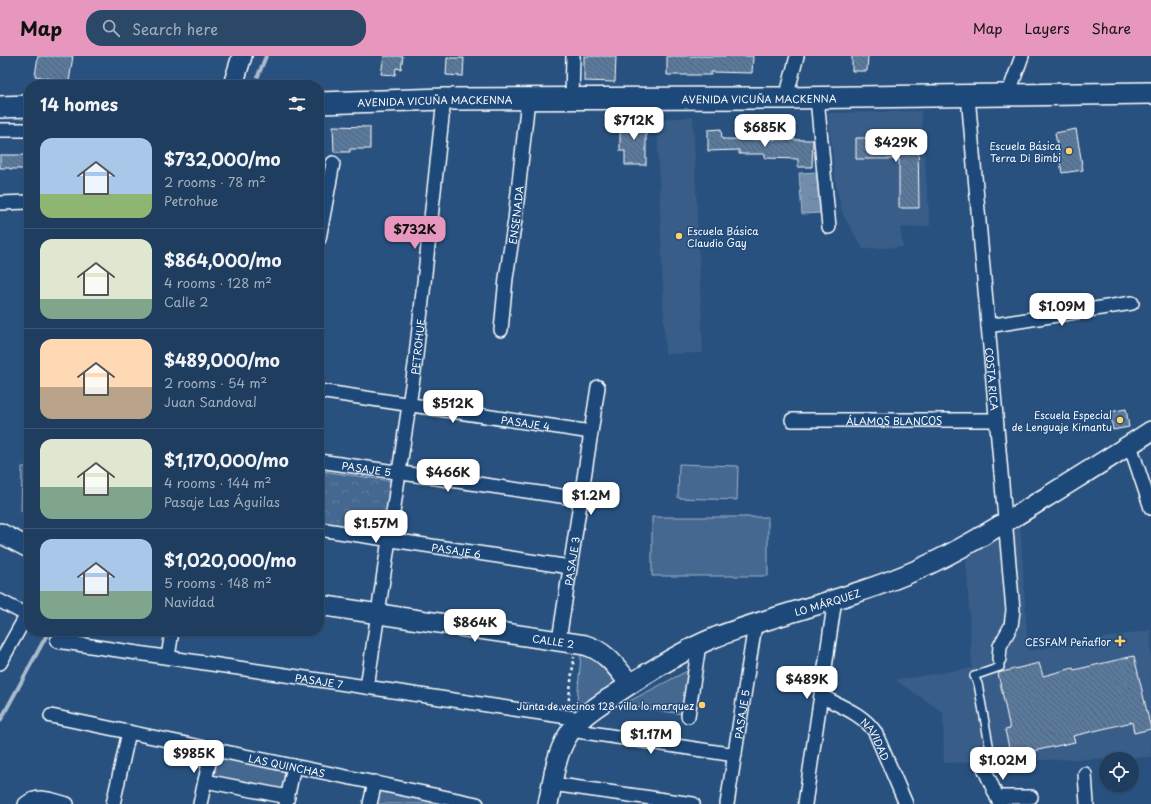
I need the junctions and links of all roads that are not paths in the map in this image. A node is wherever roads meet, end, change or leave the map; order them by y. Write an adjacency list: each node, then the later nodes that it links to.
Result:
1 (242, 56): 5 (street)
2 (573, 56): 13 (street)
3 (797, 56): 9 (street)
4 (1022, 56): 7 (street)
5 (235, 80)
6 (1151, 93): 7 (main road, AVENIDA VICUÑA MACKENNA)
7 (1008, 95): 8 (main road, AVENIDA VICUÑA MACKENNA)
8 (968, 96): 10 (main road, AVENIDA VICUÑA MACKENNA); 25 (street, COSTA RICA)
9 (786, 98): 10 (main road, AVENIDA VICUÑA MACKENNA); 13 (main road, AVENIDA VICUÑA MACKENNA)
10 (817, 98): 23 (street)
11 (444, 99): 12 (main road, AVENIDA VICUÑA MACKENNA); 14 (main road, AVENIDA VICUÑA MACKENNA); 29 (street, PETROHUE)
12 (528, 99): 13 (main road, AVENIDA VICUÑA MACKENNA); 26 (street, ENSENADA)
13 (572, 99)
14 (324, 102)
15 (24, 106): 16 (main road)
16 (0, 107)
17 (0, 130): 18 (street)
18 (24, 130)
19 (333, 163): 22 (street)
20 (24, 202): 21 (street)
21 (0, 203)
22 (324, 212)
23 (829, 227)
24 (1132, 303): 25 (street)
25 (988, 326): 31 (street, COSTA RICA)
26 (502, 330)
27 (598, 387): 33 (street, PASAJE 3)
28 (324, 392): 29 (street, PASAJE 4)
29 (409, 404): 33 (street, PASAJE 4); 36 (street, PETROHUE)
30 (792, 420): 31 (street, ÁLAMOS BLANCOS)
31 (996, 420): 39 (street, COSTA RICA)
32 (1151, 431): 34 (street, LO MÁRQUEZ)
33 (591, 432): 37 (street, PASAJE 3)
34 (1130, 445): 38 (street); 39 (street, LO MÁRQUEZ)
35 (324, 462): 36 (street, PASAJE 5)
36 (399, 473): 37 (street, PASAJE 5); 42 (street, PETROHUE)
37 (581, 500): 44 (street, PASAJE 3)
38 (1151, 508)
39 (1005, 523): 45 (street, LO MÁRQUEZ); 57 (street, COSTA RICA)
40 (324, 530): 42 (street, PASAJE 6)
41 (0, 533): 43 (street)
42 (389, 540): 44 (street, PASAJE 6); 49 (street, PETROHUE)
43 (24, 545)
44 (570, 567): 54 (street, PASAJE 3)
45 (835, 599): 51 (street, LO MÁRQUEZ); 61 (street)
46 (0, 601): 48 (street)
47 (324, 606): 49 (street, CALLE 2)
48 (24, 611)
49 (378, 613): 54 (street, CALLE 2); 60 (street, PETROHUE)
50 (24, 620): 58 (street)
51 (755, 625): 55 (street, LO MÁRQUEZ); 68 (street, PASAJE 5)
52 (171, 636): 56 (street)
53 (57, 641): 56 (street, PASAJE 7)
54 (568, 642): 59 (street, CALLE 2)
55 (699, 645): 59 (street, LO MÁRQUEZ); 63 (street)
56 (168, 657): 60 (street, PASAJE 7)
57 (999, 659): 67 (lane)
58 (0, 663)
59 (630, 684): 64 (street, LO MÁRQUEZ)
60 (367, 688): 64 (street, PASAJE 7)
61 (821, 696): 88 (street); 89 (street, NAVIDAD)
62 (50, 716): 65 (street, LAS QUINCHAS)
63 (688, 716)
64 (573, 722): 68 (street, PASAJE 7); 74 (street, LO MÁRQUEZ)
65 (129, 732): 66 (street, LAS QUINCHAS); 81 (street)
66 (212, 749): 69 (street, LAS QUINCHAS); 72 (street)
67 (990, 750)
68 (735, 755): 87 (street, PASAJE 5)
69 (294, 766): 73 (street, LAS QUINCHAS); 76 (street)
70 (984, 768): 77 (street)
71 (1085, 774): 90 (street)
72 (205, 781): 76 (street); 82 (street)
73 (374, 782): 79 (street, LAS QUINCHAS); 83 (street)
74 (552, 784): 85 (street, LO MÁRQUEZ); 86 (street)
75 (1031, 797): 77 (street)
76 (287, 800)
77 (999, 800)
78 (30, 801): 80 (street)
79 (455, 802): 84 (street, LAS QUINCHAS)
80 (67, 804)
81 (114, 804)
82 (200, 804)
83 (370, 804)
84 (477, 804)
85 (548, 804)
86 (693, 804)
87 (727, 804)
88 (805, 804)
89 (906, 804)
90 (1087, 804)

